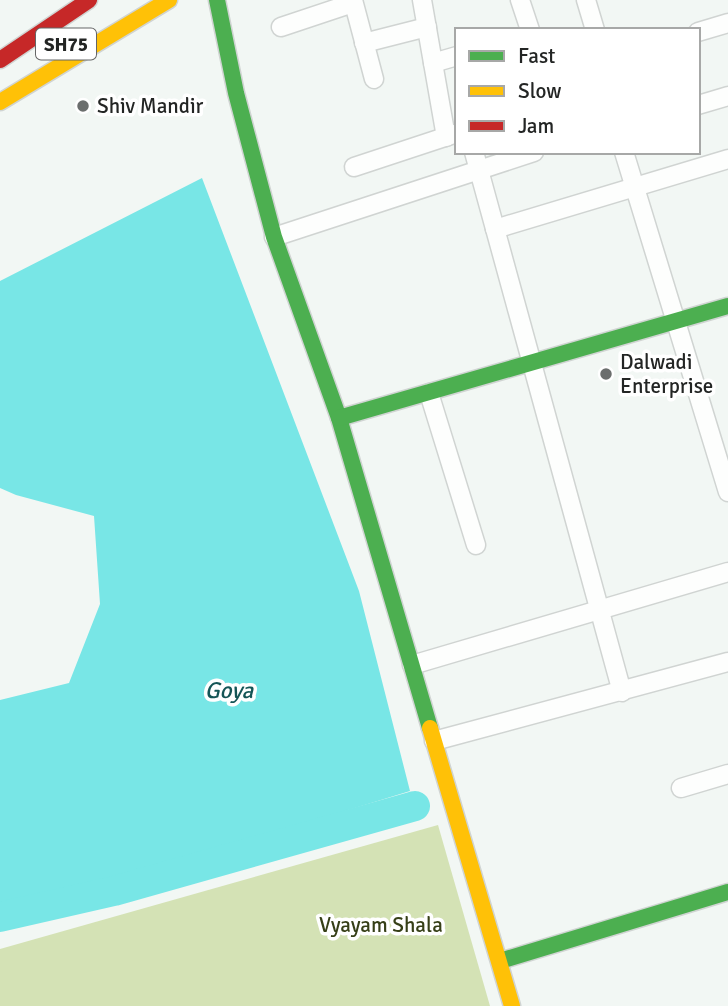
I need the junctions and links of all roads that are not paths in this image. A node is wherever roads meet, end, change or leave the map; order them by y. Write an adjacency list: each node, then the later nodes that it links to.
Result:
1 (89, 0): 17 (street, SH75)
2 (169, 0): 22 (street)
3 (217, 0): 32 (street)
4 (422, 0): 10 (street)
5 (520, 0): 11 (street)
6 (586, 0): 12 (street)
7 (353, 2): 9 (street); 15 (street)
8 (728, 23): 13 (street)
9 (281, 27)
10 (427, 27): 15 (street); 18 (street)
11 (529, 28)
12 (594, 28)
13 (700, 31)
14 (77, 37): 20 (street, SH75)
15 (364, 43): 19 (street)
16 (455, 56): 18 (street)
17 (0, 60)
18 (433, 63): 24 (street)
19 (374, 79)
20 (0, 88)
21 (728, 96): 23 (street)
22 (0, 102)
23 (700, 104)
24 (451, 135): 29 (street)
25 (521, 154): 28 (street)
26 (625, 154): 30 (street)
27 (728, 159): 30 (street)
28 (476, 161): 31 (street); 32 (street)
29 (354, 167)
30 (635, 187): 31 (street); 34 (street)
31 (495, 229): 35 (street)
32 (274, 237): 37 (street)
33 (728, 306): 34 (street)
34 (677, 321): 35 (street); 38 (street)
35 (532, 363): 36 (street); 42 (street)
36 (429, 393): 37 (street); 40 (street)
37 (339, 418): 44 (street)
38 (724, 461): 39 (street)
39 (728, 492)
40 (476, 545)
41 (728, 572): 42 (street)
42 (599, 610): 44 (street); 45 (street)
43 (728, 662): 45 (street)
44 (412, 665): 46 (street)
45 (622, 692): 46 (street)
46 (434, 741): 50 (street)
47 (728, 774): 48 (street)
48 (681, 788)
49 (728, 892): 50 (street)
50 (499, 961): 51 (street)
51 (512, 1006)

